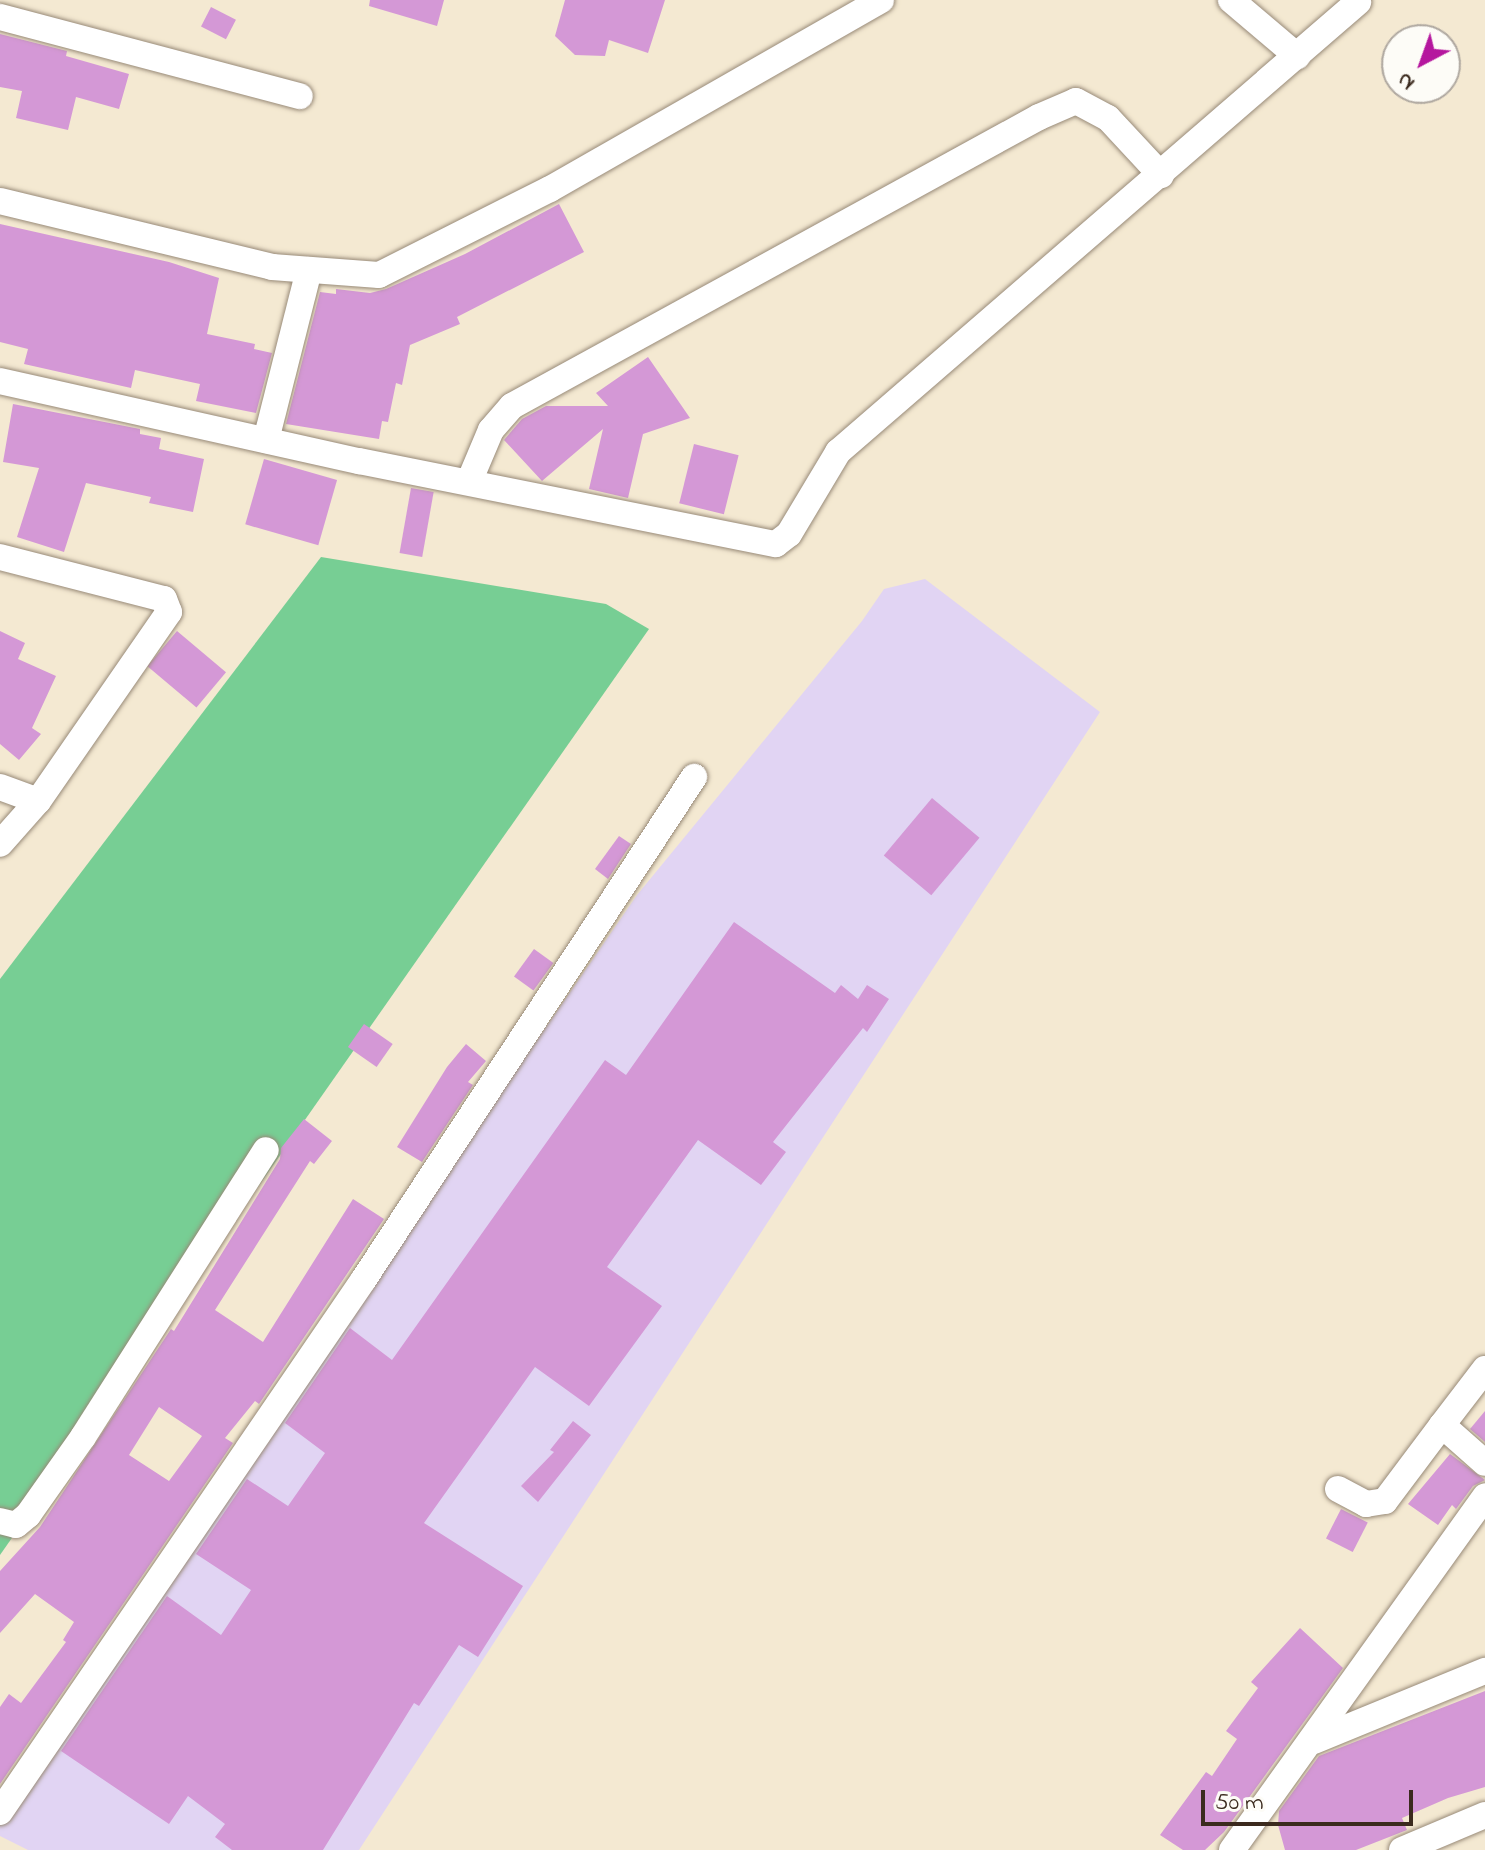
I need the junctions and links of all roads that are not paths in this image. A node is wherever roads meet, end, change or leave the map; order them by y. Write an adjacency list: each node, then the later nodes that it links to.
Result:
1 (881, 0): 9 (street)
2 (1231, 0): 5 (street)
3 (1358, 2): 5 (street)
4 (0, 17): 6 (street)
5 (1297, 56): 7 (street)
6 (300, 96)
7 (1161, 175): 12 (street); 12 (street)
8 (0, 201): 9 (street)
9 (309, 270): 11 (street)
10 (0, 381): 11 (street)
11 (266, 440): 12 (street)
12 (469, 482)
13 (0, 557): 16 (street)
14 (694, 777): 27 (street)
15 (0, 787): 16 (street)
16 (38, 801): 17 (street)
17 (0, 844)
18 (266, 1150): 24 (street)
19 (1485, 1369): 20 (street)
20 (1442, 1425): 21 (street); 22 (street)
21 (1485, 1463)
22 (1338, 1489)
23 (1485, 1496): 26 (street)
24 (0, 1521)
25 (1485, 1671): 26 (street)
26 (1314, 1741): 29 (street)
27 (0, 1812)
28 (1485, 1815): 30 (street)
29 (1232, 1850)
30 (1402, 1850)

